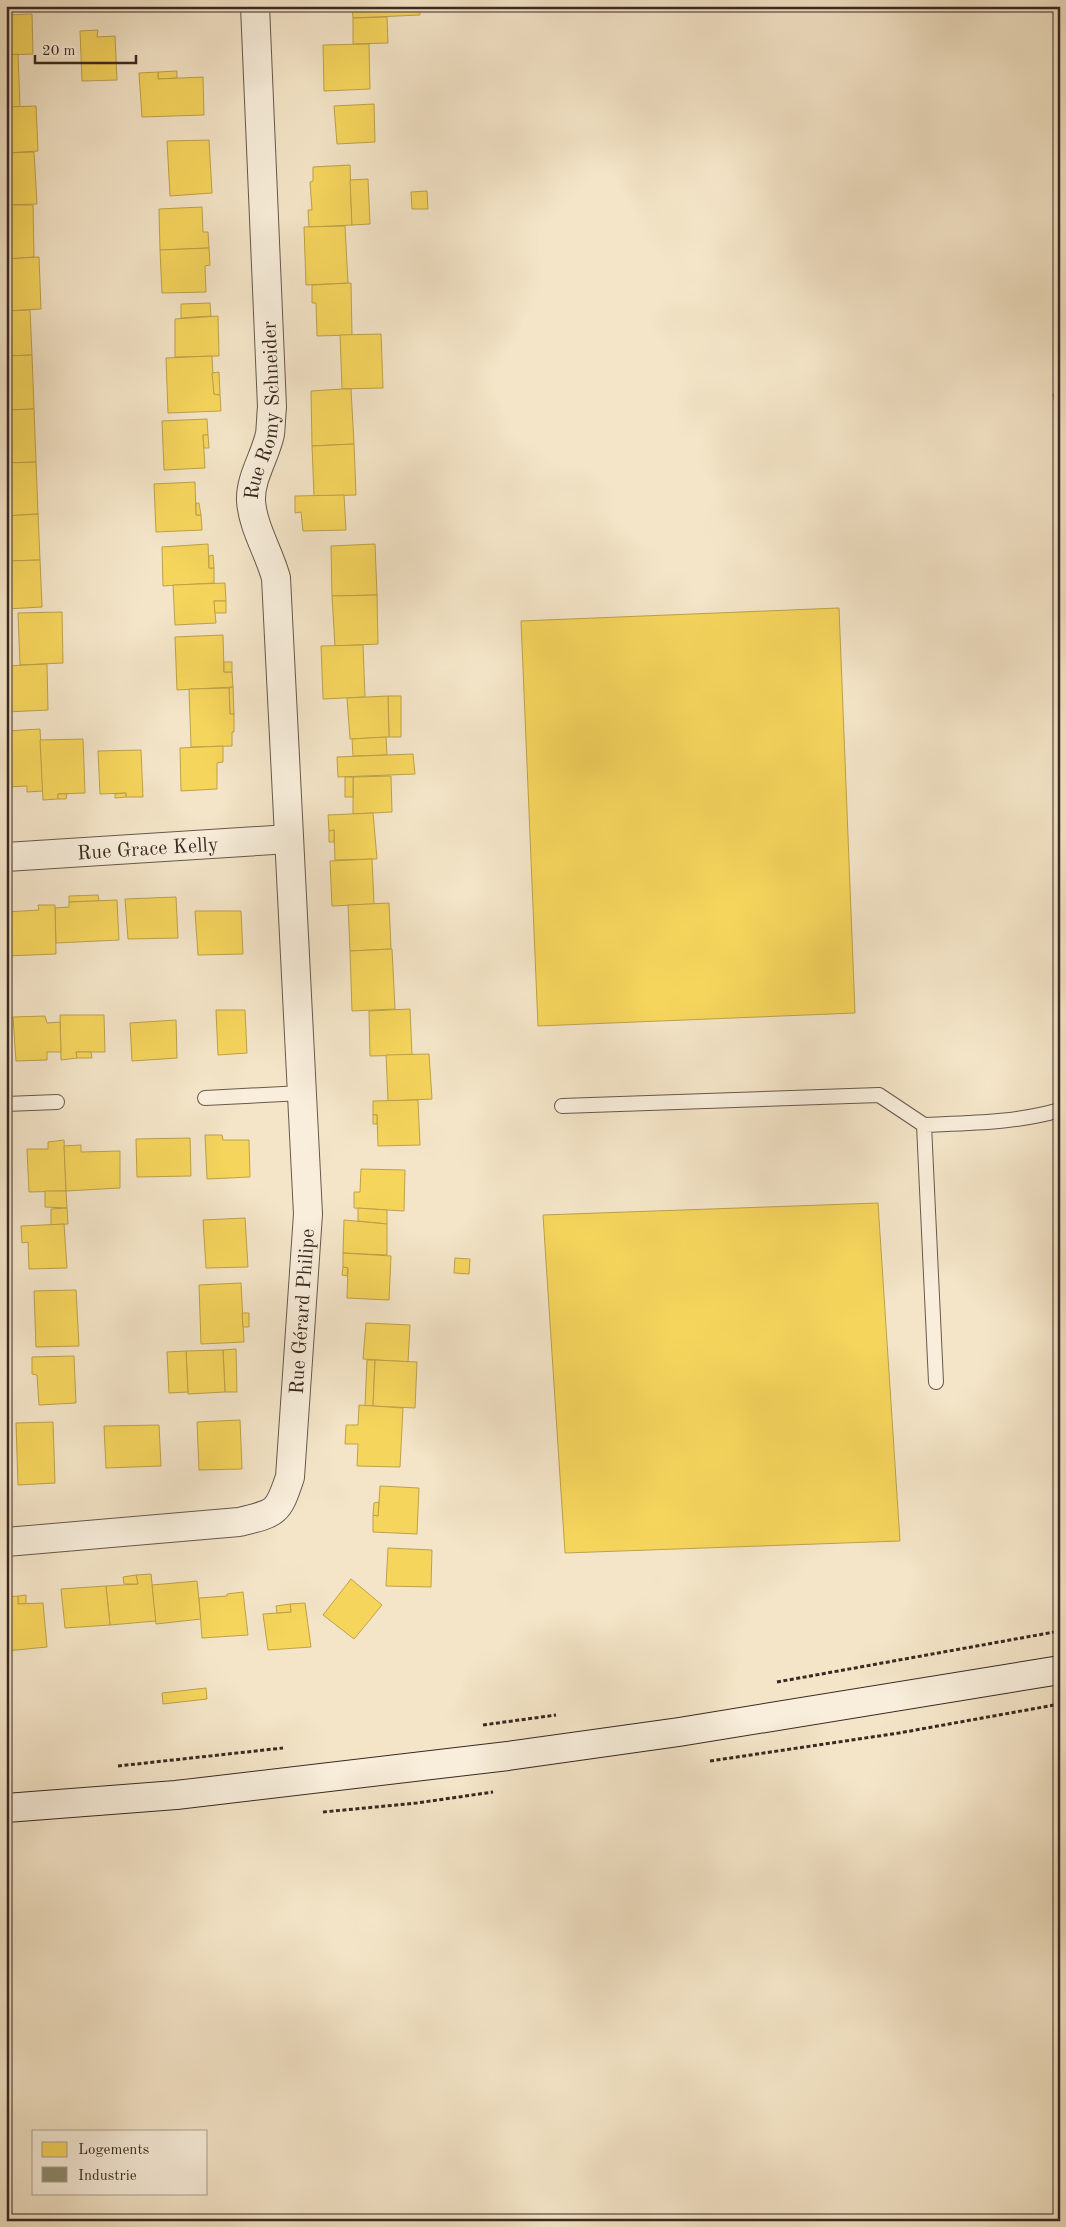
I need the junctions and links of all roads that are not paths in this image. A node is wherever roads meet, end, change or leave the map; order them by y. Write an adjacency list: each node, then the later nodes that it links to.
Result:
1 (255, 6): 2 (street, Rue Romy Schneider)
2 (289, 839): 3 (street, Rue Grace Kelly); 4 (street, Rue Gérard Philipe)
3 (6, 856)
4 (302, 1093): 5 (lane); 12 (street, Rue Gérard Philipe)
5 (205, 1098)
6 (57, 1102): 7 (lane)
7 (6, 1104)
8 (562, 1106): 10 (lane)
9 (1060, 1110): 10 (lane)
10 (924, 1125): 11 (lane)
11 (936, 1382)
12 (6, 1542)
13 (1060, 1670): 14 (street)
14 (6, 1808)

